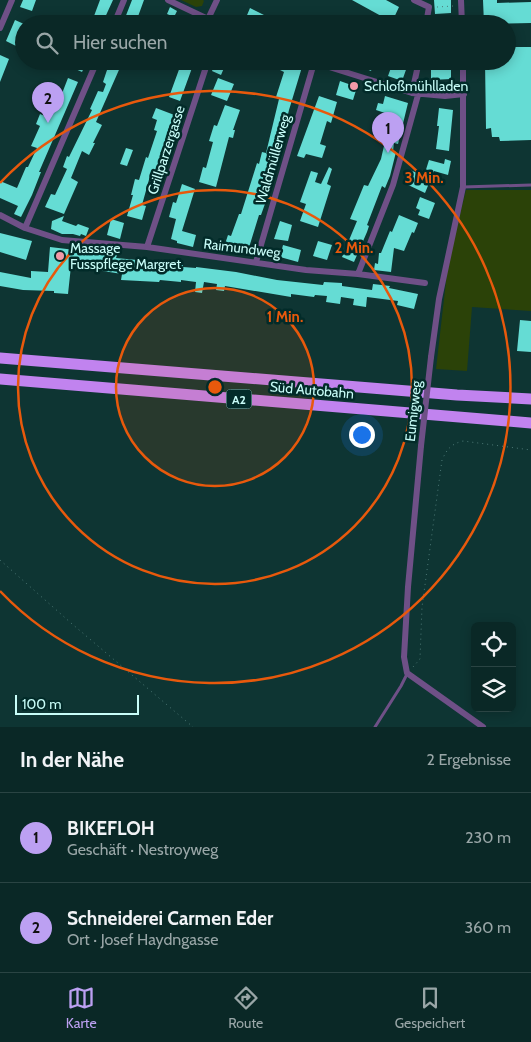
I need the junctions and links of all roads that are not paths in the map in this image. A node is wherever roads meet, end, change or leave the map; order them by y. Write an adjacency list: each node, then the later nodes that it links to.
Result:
1 (12, 0): 10 (street)
2 (124, 0): 6 (street)
3 (168, 0): 7 (street)
4 (217, 0): 8 (street)
5 (414, 0): 9 (street)
6 (118, 15)
7 (198, 15)
8 (210, 15)
9 (428, 15)
10 (0, 28)
11 (93, 70): 22 (street)
12 (205, 70): 23 (street, Grillparzergasse)
13 (310, 70): 24 (street, Waldmüllerweg)
14 (338, 70): 17 (street)
15 (418, 70): 17 (street)
16 (463, 70): 18 (street, Eumigweg)
17 (415, 94): 18 (street); 25 (street)
18 (464, 94): 20 (street, Eumigweg)
19 (531, 185): 20 (lane)
20 (463, 187): 31 (street, Eumigweg, bridge)
21 (0, 215): 22 (street, Raimundweg)
22 (25, 228): 23 (street, Raimundweg)
23 (147, 247): 24 (street, Raimundweg)
24 (256, 262): 25 (street, Raimundweg)
25 (358, 274): 26 (street, Raimundweg)
26 (425, 283)
27 (0, 358): 29 (highway, Süd Autobahn / A2)
28 (0, 379): 30 (highway, Süd Autobahn / A2)
29 (531, 399)
30 (531, 423)
31 (407, 673): 32 (lane); 33 (street)
32 (375, 727)
33 (483, 727)

